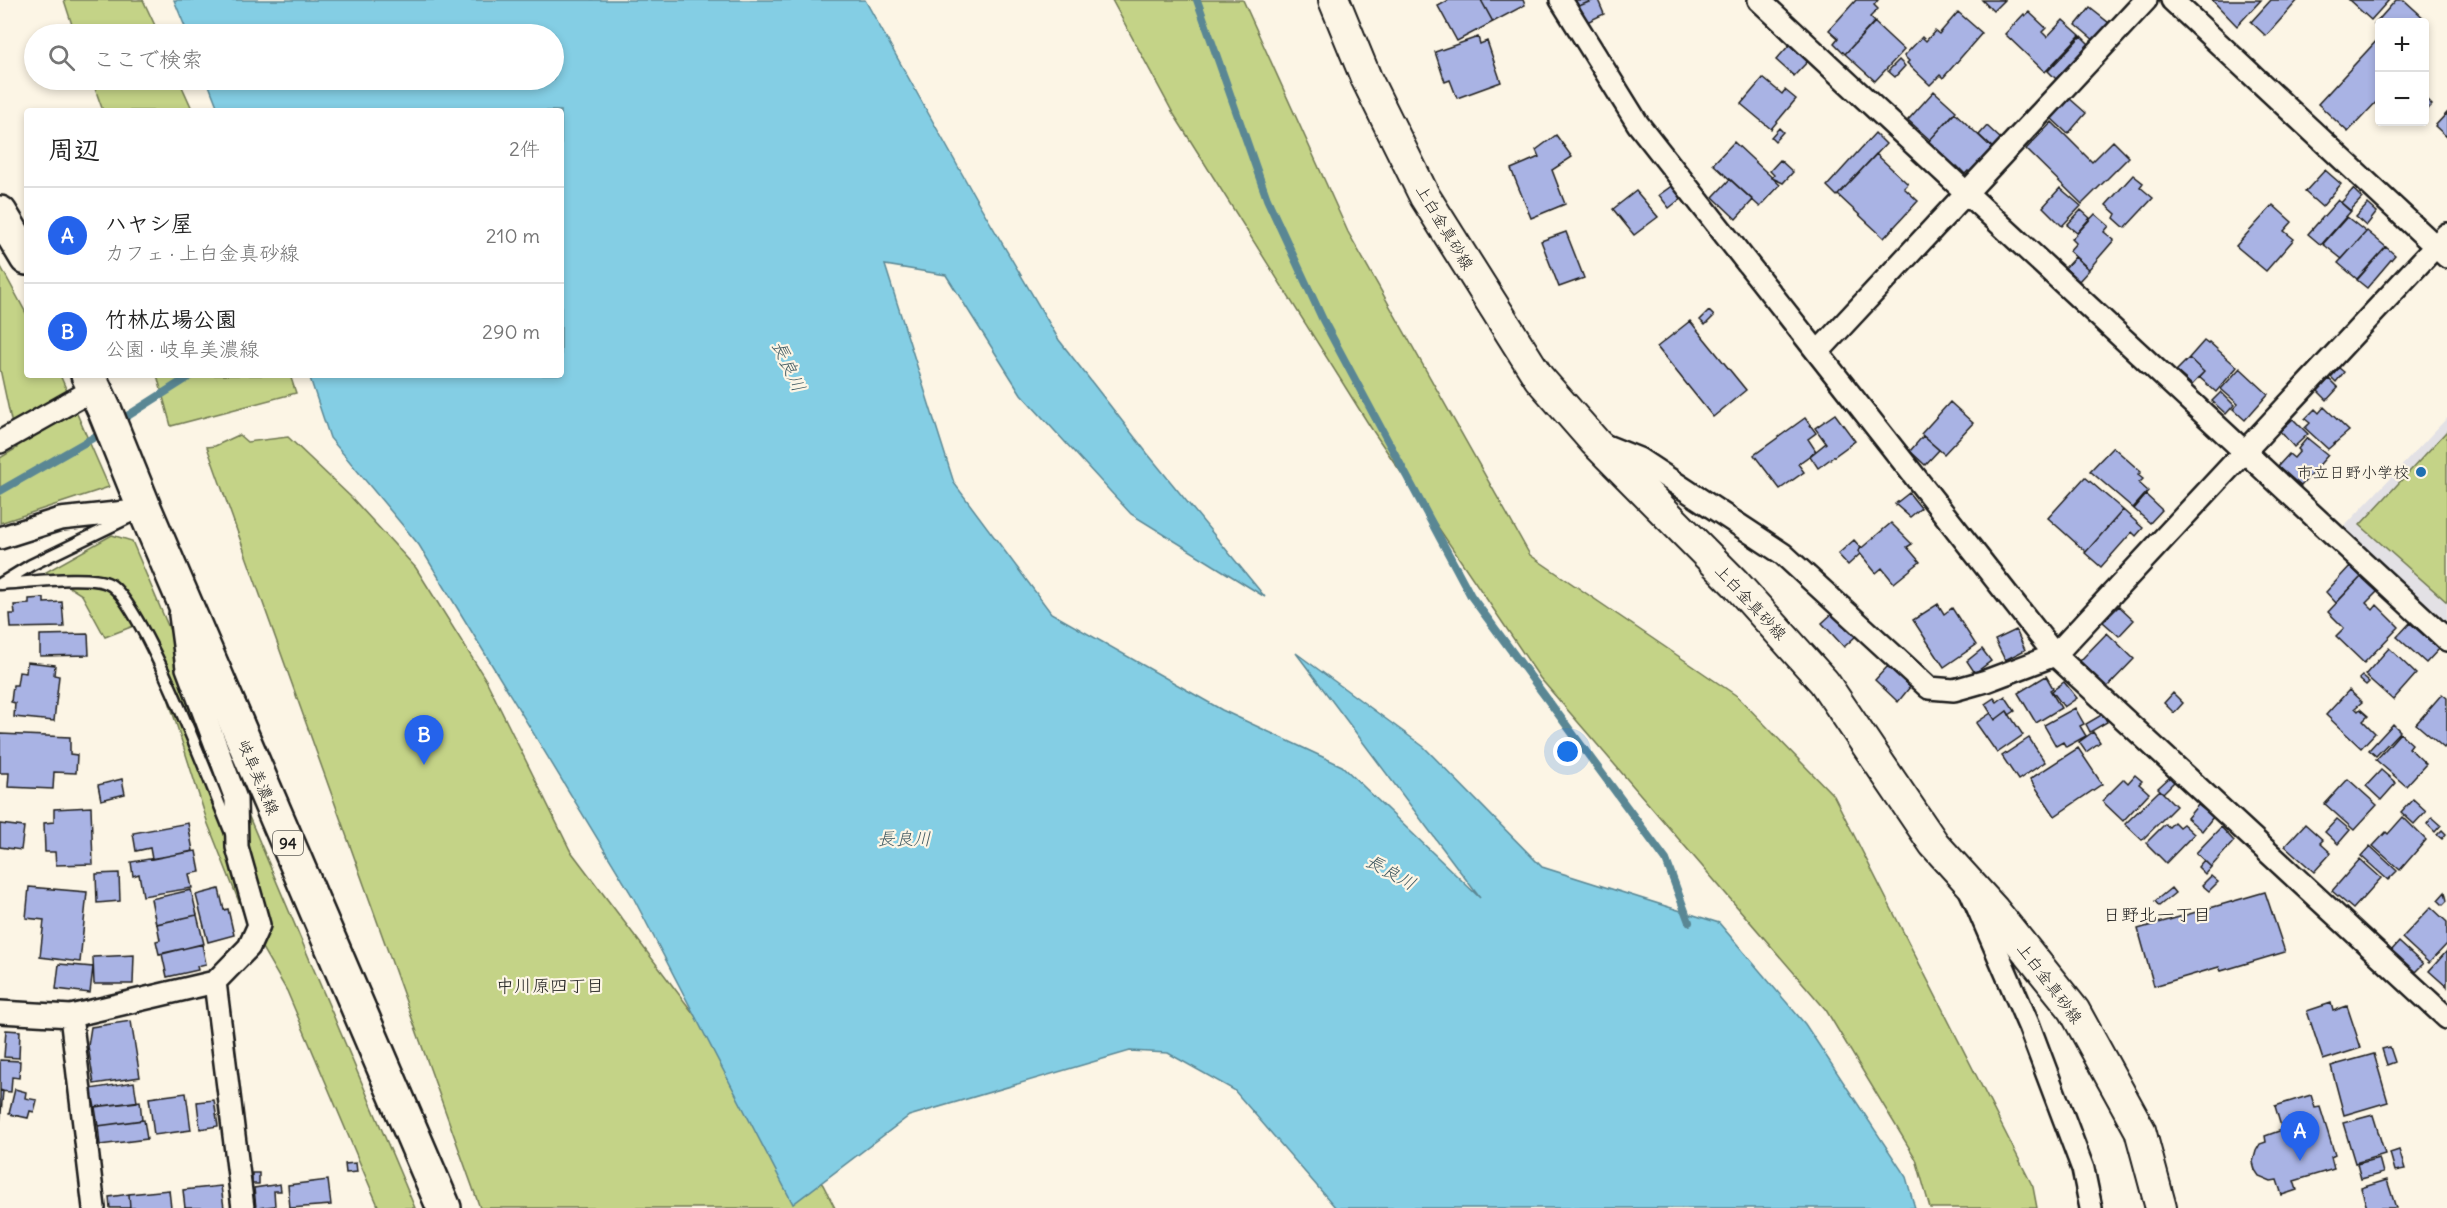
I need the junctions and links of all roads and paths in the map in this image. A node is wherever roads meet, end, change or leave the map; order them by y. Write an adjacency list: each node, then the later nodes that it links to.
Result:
1 (1334, 0): 13 (main road, 上白金真砂線)
2 (1561, 0): 10 (street)
3 (1760, 0): 6 (street)
4 (2146, 0): 6 (street)
5 (2172, 0): 8 (street)
6 (1965, 192): 10 (street); 14 (street)
7 (0, 213): 9 (main road)
8 (2443, 246): 14 (street)
9 (24, 253)
10 (1818, 352): 20 (street)
11 (96, 391): 12 (street); 15 (main road, 岐阜美濃線 / 94)
12 (2, 435)
13 (1595, 442): 20 (street); 22 (main road, 上白金真砂線)
14 (2246, 451): 19 (street); 20 (street)
15 (144, 510): 16 (street); 17 (main road, 岐阜美濃線 / 94); 18 (lane)
16 (0, 538)
17 (176, 583): 21 (street); 29 (main road, 岐阜美濃線 / 94)
18 (0, 584): 21 (lane)
19 (2447, 640)
20 (2055, 655): 26 (street)
21 (237, 847): 23 (street)
22 (1964, 876): 30 (street); 31 (main road, 上白金真砂線)
23 (215, 982): 25 (street); 28 (street)
24 (0, 1012): 25 (street)
25 (71, 1016): 27 (street)
26 (2447, 1018)
27 (94, 1208)
28 (243, 1208)
29 (444, 1208)
30 (2091, 1208)
31 (2161, 1208)

